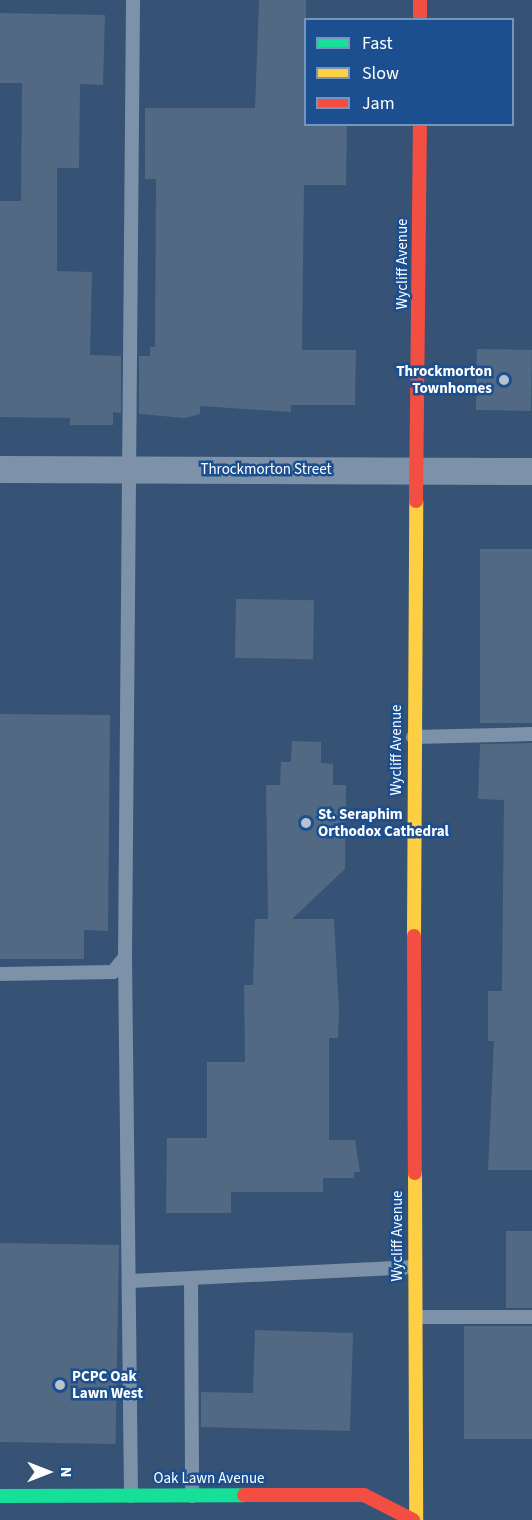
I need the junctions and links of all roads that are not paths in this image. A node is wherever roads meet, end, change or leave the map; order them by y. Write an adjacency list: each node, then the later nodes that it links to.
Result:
1 (134, 0): 6 (lane)
2 (420, 0): 3 (main road)
3 (420, 18)
4 (420, 126): 7 (main road, Wycliff Avenue)
5 (0, 469): 6 (street, Throckmorton Street)
6 (132, 469): 7 (street, Throckmorton Street); 11 (lane)
7 (418, 471): 8 (street, Throckmorton Street); 10 (main road, Wycliff Avenue)
8 (532, 471)
9 (532, 734): 10 (lane)
10 (413, 737): 13 (main road, Wycliff Avenue)
11 (125, 957): 12 (lane); 15 (lane)
12 (0, 974)
13 (415, 1267): 14 (lane); 16 (main road, Wycliff Avenue)
14 (191, 1279): 15 (lane); 20 (lane)
15 (130, 1281): 19 (lane)
16 (416, 1317): 17 (lane); 21 (main road, Wycliff Avenue)
17 (532, 1317)
18 (0, 1496): 19 (main road, Oak Lawn Avenue)
19 (131, 1496): 20 (main road, Oak Lawn Avenue)
20 (192, 1496): 21 (main road, Oak Lawn Avenue)
21 (414, 1520)

